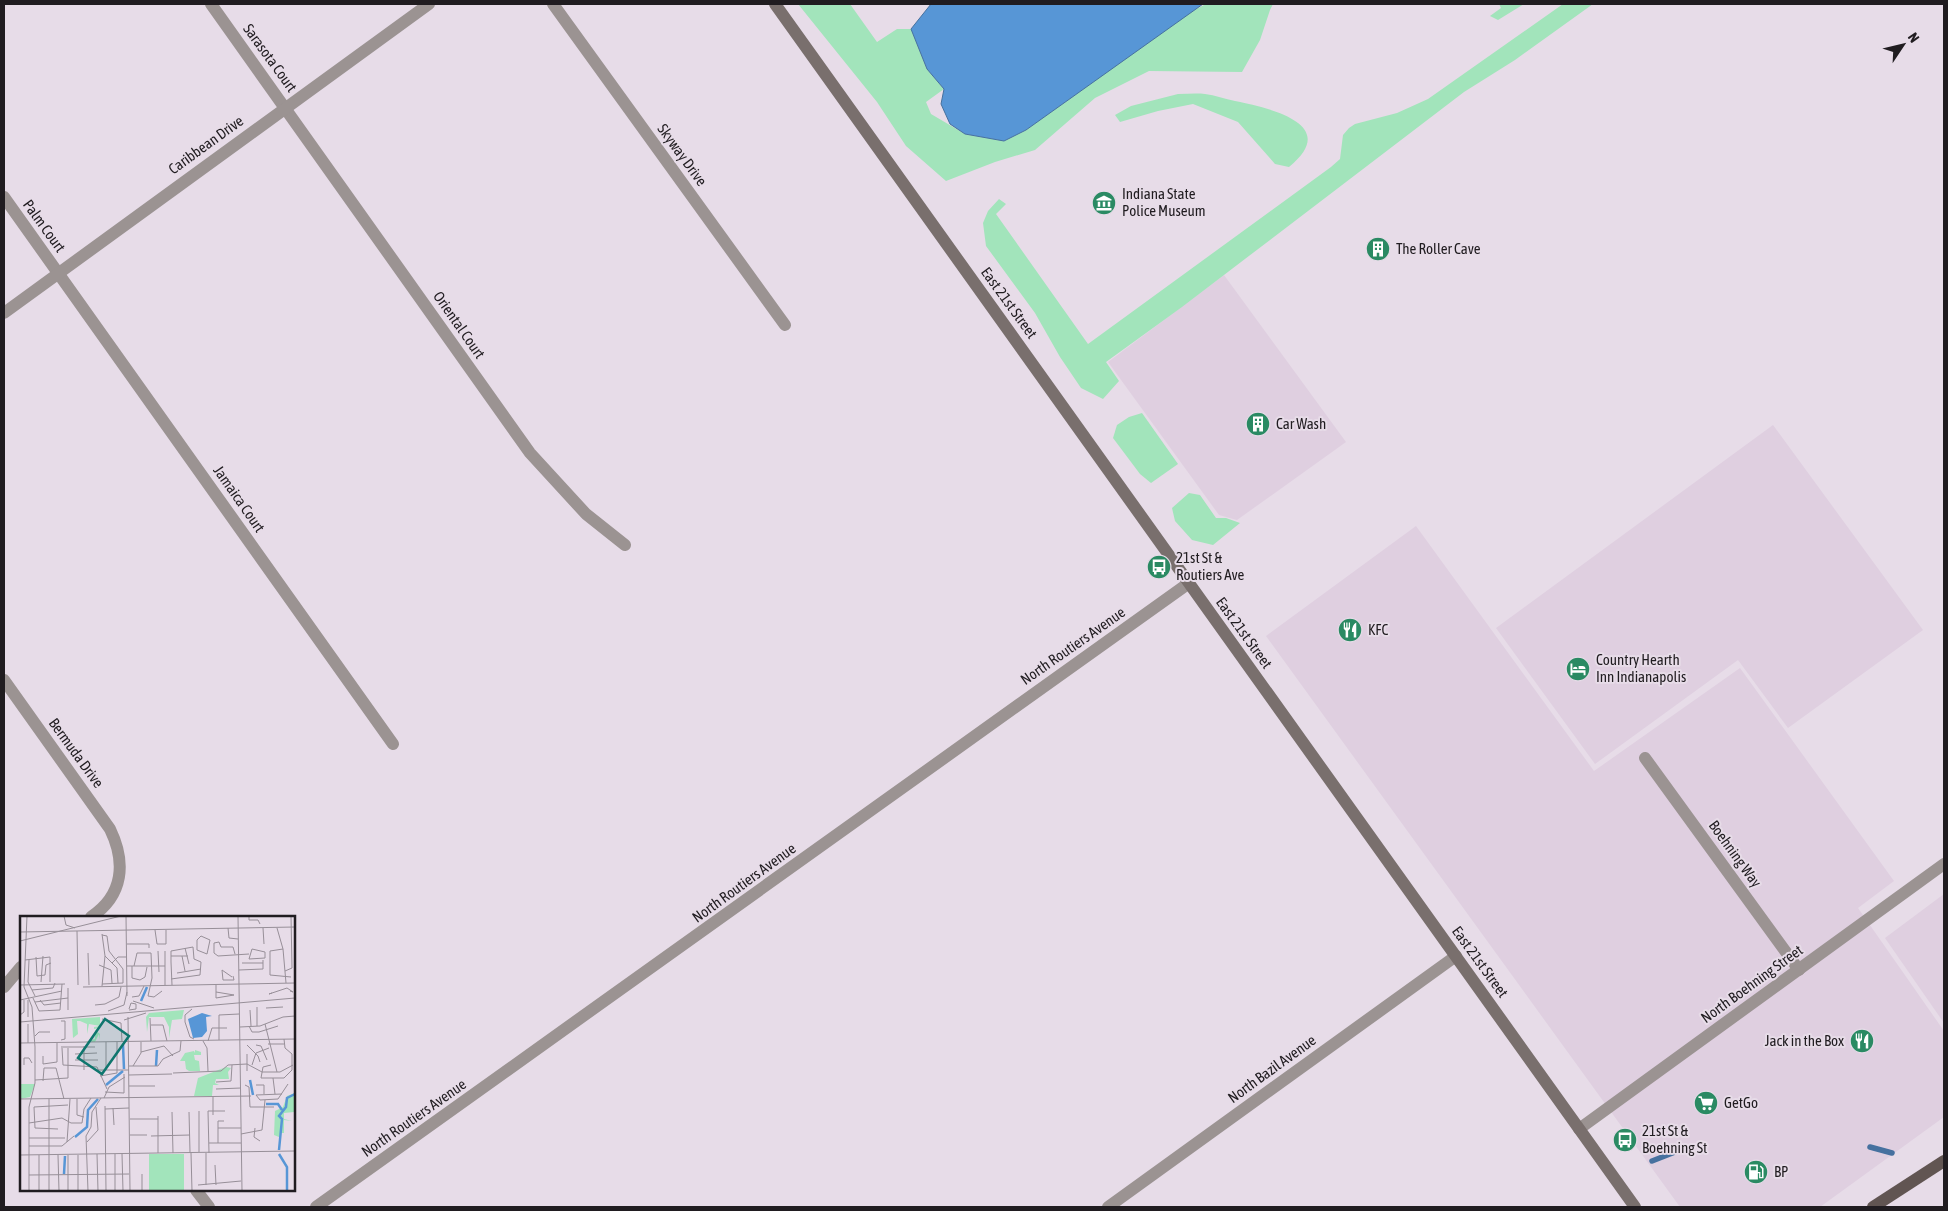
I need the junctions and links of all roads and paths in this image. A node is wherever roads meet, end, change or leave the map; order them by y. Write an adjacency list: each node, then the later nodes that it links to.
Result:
1 (211, 4): 5 (street, Sarasota Court)
2 (428, 4): 5 (street, Caribbean Drive)
3 (553, 4): 9 (street, Skyway Drive)
4 (774, 4): 11 (main road, East 21st Street)
5 (285, 108): 7 (street, Caribbean Drive); 10 (street, Oriental Court)
6 (4, 197): 7 (street, Palm Court)
7 (58, 273): 8 (street, Caribbean Drive); 13 (street, Jamaica Court)
8 (4, 313)
9 (784, 324)
10 (625, 546)
11 (1189, 583): 17 (main road, East 21st Street); 26 (street, North Routiers Avenue)
12 (4, 680): 16 (street, Bermuda Drive)
13 (392, 744)
14 (1645, 758): 19 (street, Boehning Way)
15 (1944, 864): 19 (street, North Boehning Street)
16 (92, 916)
17 (1456, 956): 21 (main road, East 21st Street); 27 (street, North Bazil Avenue)
18 (20, 968): 20 (street)
19 (1799, 970): 21 (street, North Boehning Street)
20 (4, 988)
21 (1580, 1129): 28 (main road, East 21st Street)
22 (1944, 1161): 24 (main road)
23 (197, 1191): 25 (street)
24 (1878, 1206)
25 (209, 1207)
26 (316, 1207)
27 (1108, 1207)
28 (1636, 1207)

